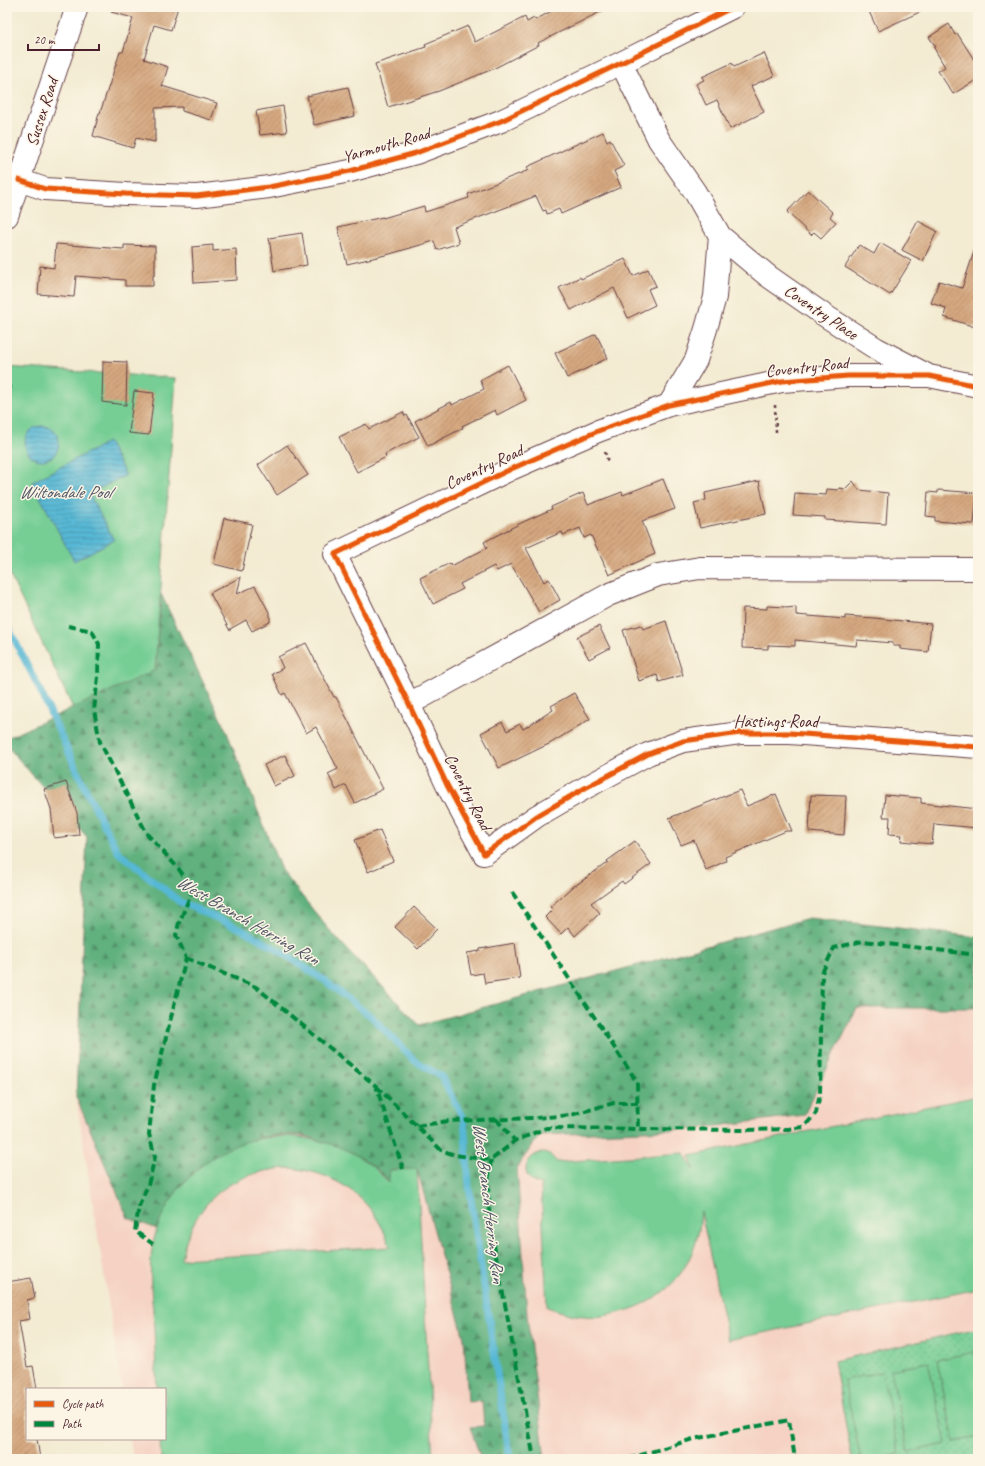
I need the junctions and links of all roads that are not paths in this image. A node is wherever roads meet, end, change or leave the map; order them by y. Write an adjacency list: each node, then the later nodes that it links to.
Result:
1 (77, 7): 4 (street, Sussex Road)
2 (733, 7): 3 (street, Yarmouth Road)
3 (621, 63): 4 (street, Yarmouth Road); 6 (street, Coventry Place)
4 (19, 180): 5 (street, Sussex Road)
5 (7, 216)
6 (720, 236): 7 (street, Coventry Place); 9 (street)
7 (929, 376): 8 (street, Coventry Road); 9 (street, Coventry Road)
8 (978, 386)
9 (669, 405): 11 (street, Coventry Road)
10 (978, 569): 11 (street)
11 (409, 704): 13 (street, Coventry Road)
12 (978, 748): 13 (street, Hastings Road)
13 (484, 854)

